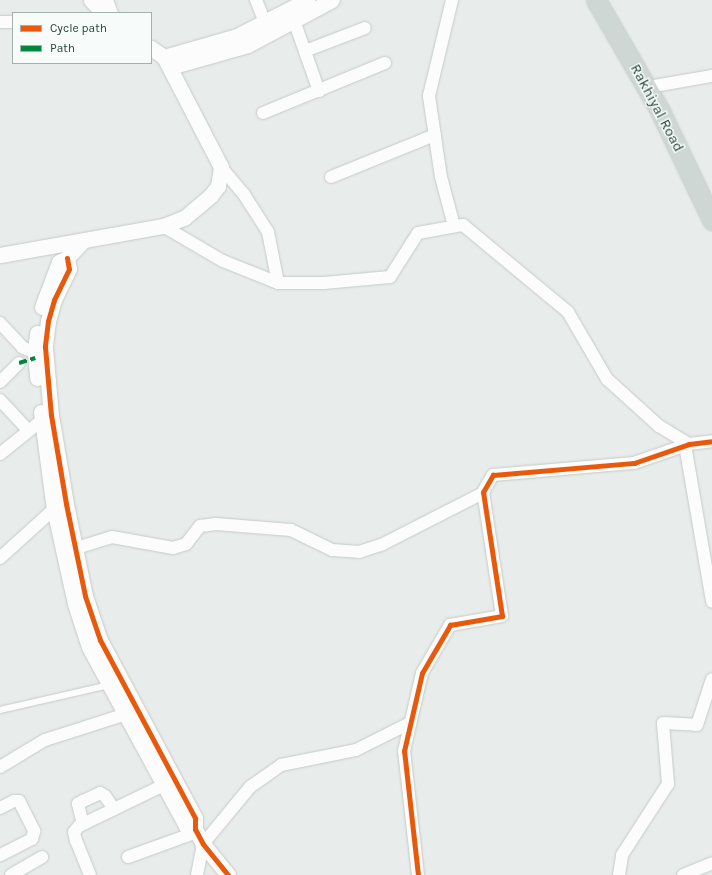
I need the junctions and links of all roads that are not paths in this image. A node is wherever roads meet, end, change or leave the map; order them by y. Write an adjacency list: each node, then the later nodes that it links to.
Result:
1 (91, 0): 9 (street)
2 (105, 0): 10 (street)
3 (256, 0): 14 (street)
4 (306, 0): 11 (street)
5 (332, 0): 11 (street)
6 (452, 0): 24 (street)
7 (596, 0): 21 (main road, Rakhiyal Road)
8 (606, 0): 21 (main road)
9 (102, 12)
10 (110, 12)
11 (292, 14): 14 (street); 17 (street); 18 (street)
12 (0, 22): 13 (street)
13 (12, 22)
14 (265, 22): 18 (street)
15 (365, 28): 17 (street)
16 (152, 49): 18 (street)
17 (305, 50): 22 (street)
18 (167, 62): 25 (street)
19 (385, 64): 22 (street)
20 (712, 76): 21 (street)
21 (651, 88): 27 (main road); 28 (main road, Rakhiyal Road)
22 (319, 91): 23 (street)
23 (263, 113)
24 (435, 135): 26 (street); 30 (street)
25 (221, 167): 29 (street); 34 (street)
26 (331, 177)
27 (712, 198)
28 (712, 220)
29 (163, 226): 31 (street); 34 (street)
30 (454, 226): 34 (street); 43 (street)
31 (83, 241): 32 (street); 33 (street)
32 (0, 254)
33 (67, 258): 36 (street); 47 (street)
34 (278, 283)
35 (0, 323): 36 (street)
36 (35, 353): 40 (street)
37 (19, 363): 38 (street)
38 (0, 382)
39 (0, 400): 41 (street)
40 (42, 421): 41 (street); 46 (street)
41 (28, 430): 44 (street)
42 (712, 441): 43 (street)
43 (687, 445): 45 (street); 49 (street)
44 (0, 454)
45 (483, 493): 47 (street); 54 (street)
46 (54, 509): 47 (street); 48 (street)
47 (70, 550): 51 (street); 53 (street)
48 (0, 558)
49 (712, 602)
50 (712, 679): 70 (street)
51 (109, 685): 52 (lane); 53 (street)
52 (0, 710)
53 (131, 712): 55 (street); 56 (street); 60 (street)
54 (410, 723): 60 (street); 69 (street)
55 (0, 767)
56 (164, 785): 58 (street); 60 (street)
57 (0, 808): 61 (street)
58 (114, 809): 59 (street); 59 (street)
59 (83, 824): 66 (street)
60 (198, 835): 63 (street); 67 (street); 68 (street)
61 (0, 855)
62 (42, 857): 65 (street)
63 (128, 858)
64 (712, 863): 71 (street)
65 (11, 875)
66 (90, 875)
67 (197, 875)
68 (228, 875)
69 (418, 875)
70 (619, 875)
71 (683, 875)

